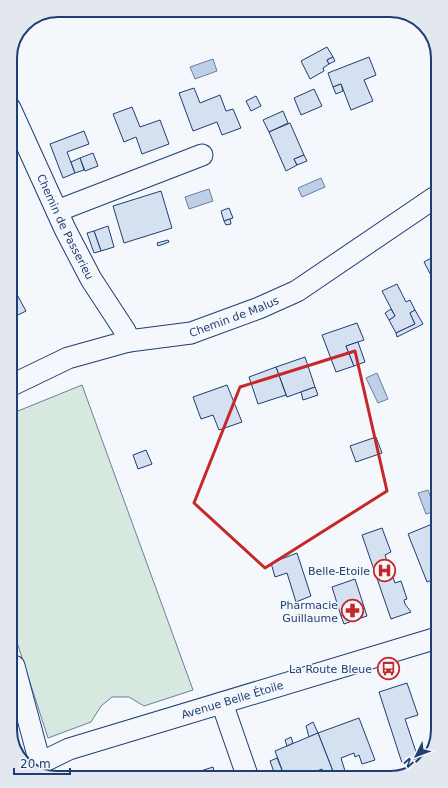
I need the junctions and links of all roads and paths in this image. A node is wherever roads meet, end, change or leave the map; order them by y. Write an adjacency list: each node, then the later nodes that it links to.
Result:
1 (17, 123): 4 (street, Chemin de Passerieu)
2 (202, 155): 4 (street)
3 (431, 200): 5 (street, Chemin de Malus)
4 (57, 211): 5 (street, Chemin de Passerieu)
5 (128, 341): 6 (street, Chemin de Malus)
6 (17, 383)
7 (431, 640): 9 (street, Avenue Belle Étoile)
8 (17, 680): 10 (street)
9 (222, 703): 11 (street, Avenue Belle Étoile); 12 (street)
10 (35, 764)
11 (36, 765)
12 (245, 771)

